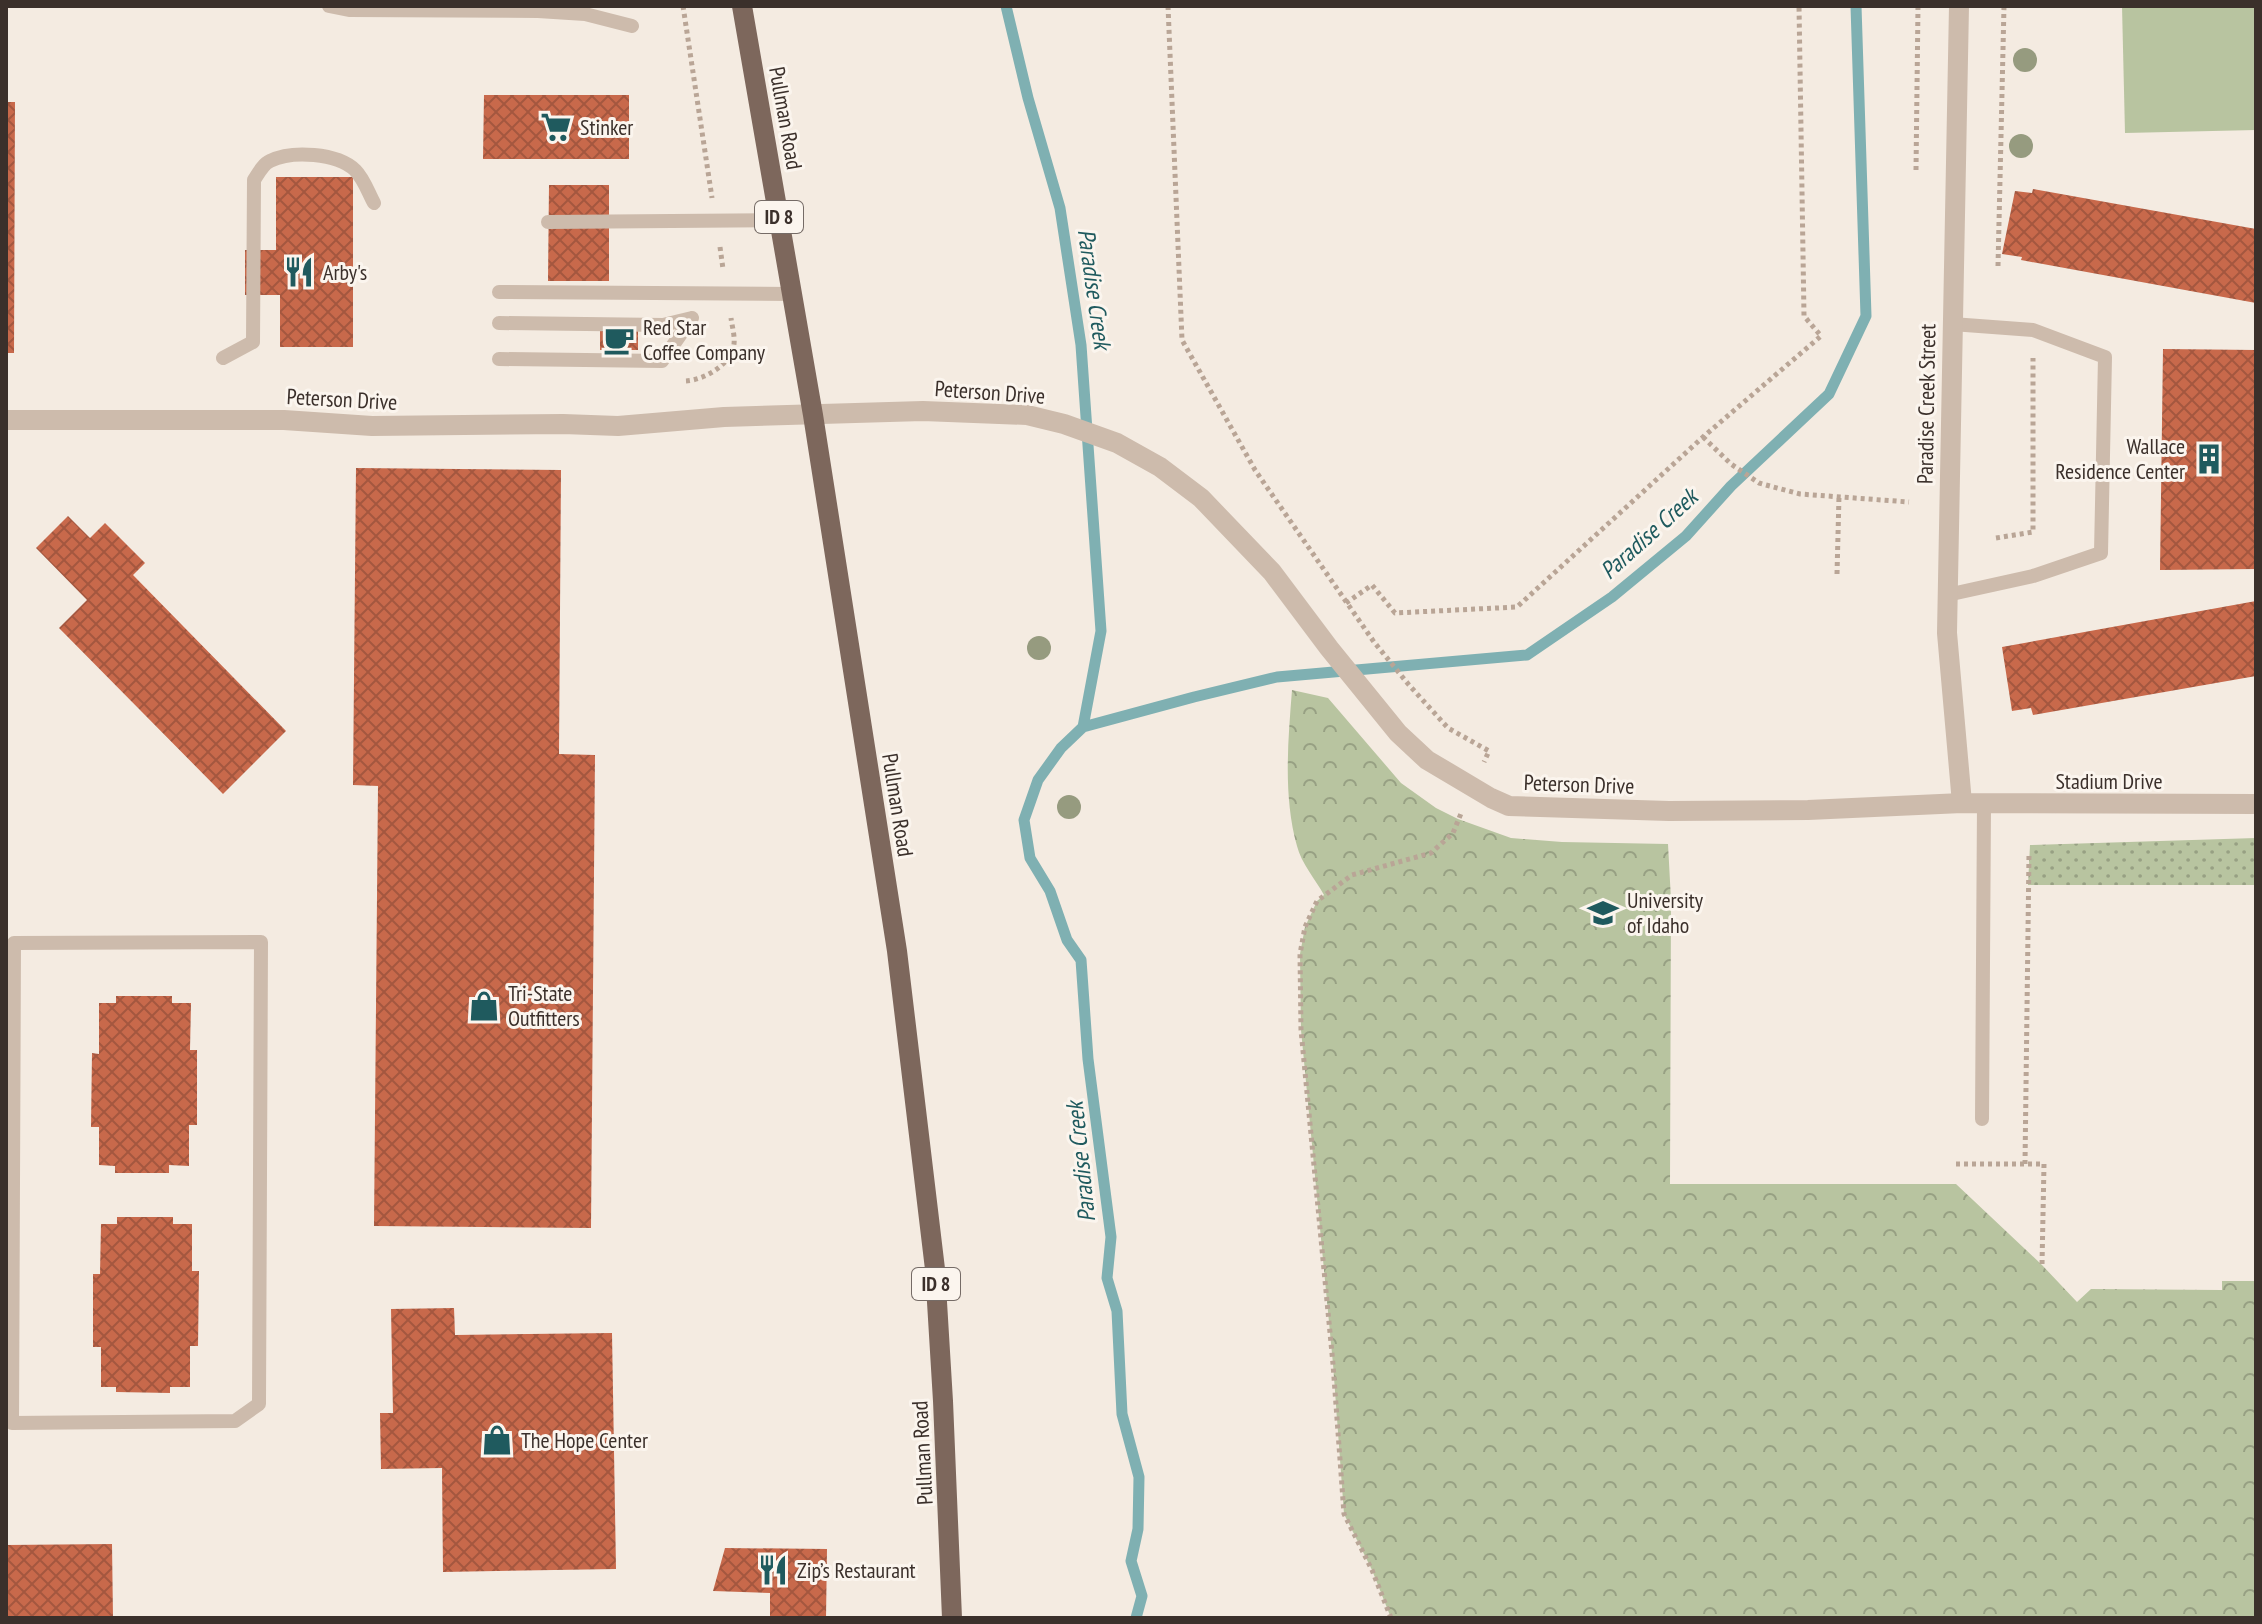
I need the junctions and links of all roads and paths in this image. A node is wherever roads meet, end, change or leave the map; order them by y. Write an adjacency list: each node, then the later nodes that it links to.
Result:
1 (329, 6): 8 (lane)
2 (742, 6): 11 (main road, Pullman Road / ID 8)
3 (1168, 6): 29 (path)
4 (1799, 6): 23 (path)
5 (1918, 6): 9 (path)
6 (1959, 6): 17 (street, Paradise Creek Street)
7 (2004, 6): 13 (path)
8 (632, 26)
9 (1916, 170)
10 (374, 203): 19 (lane)
11 (779, 220): 12 (lane); 15 (main road, Pullman Road / ID 8)
12 (548, 222)
13 (1998, 266)
14 (499, 292): 15 (lane)
15 (792, 294): 21 (main road, Pullman Road / ID 8)
16 (499, 323): 20 (lane)
17 (1952, 324): 28 (street, Paradise Creek Street); 28 (lane)
18 (2033, 356): 26 (path)
19 (223, 358)
20 (499, 359)
21 (813, 415): 22 (street, Peterson Drive); 31 (street, Peterson Drive); 41 (main road, Pullman Road / ID 8)
22 (6, 420)
23 (1703, 437): 24 (path); 29 (path)
24 (1839, 496): 25 (path); 27 (path)
25 (1909, 502)
26 (1996, 538)
27 (1837, 574)
28 (1947, 595): 31 (street, Paradise Creek Street)
29 (1346, 603): 30 (path)
30 (1480, 769)
31 (1962, 803): 32 (street, Stadium Drive)
32 (1984, 804): 33 (street, Stadium Drive); 37 (lane)
33 (2256, 804)
34 (1458, 819): 42 (path)
35 (2029, 854): 39 (path)
36 (10, 943): 36 (lane)
37 (1982, 1119)
38 (1956, 1164): 39 (path)
39 (2025, 1164): 40 (path)
40 (2042, 1265)
41 (952, 1618)
42 (1391, 1618)

